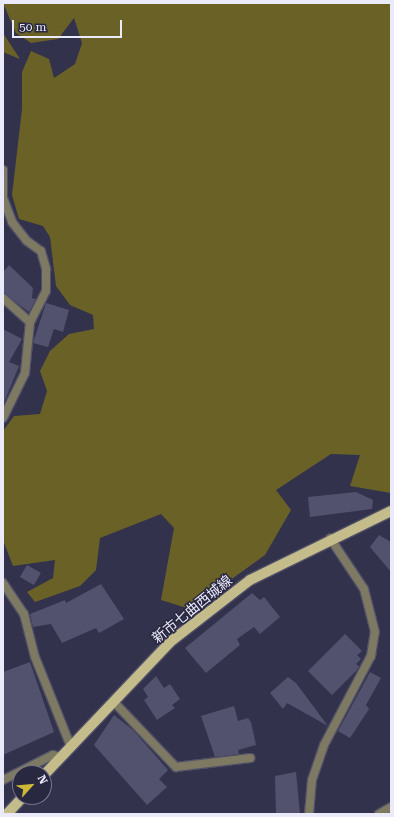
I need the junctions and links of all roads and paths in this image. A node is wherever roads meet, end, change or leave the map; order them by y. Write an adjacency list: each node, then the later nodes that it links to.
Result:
1 (3, 170): 3 (street)
2 (3, 298): 3 (street)
3 (30, 322): 4 (street)
4 (3, 418)
5 (391, 511): 6 (main road, 新市七曲西城線)
6 (330, 538): 8 (main road, 新市七曲西城線); 17 (street)
7 (3, 583): 9 (street)
8 (114, 702): 9 (main road, 新市七曲西城線); 11 (street)
9 (71, 747): 10 (main road, 新市七曲西城線)
10 (60, 757): 12 (main road, 新市七曲西城線); 13 (street)
11 (250, 758)
12 (52, 766)
13 (3, 780)
14 (15, 805): 16 (main road)
15 (391, 807): 18 (street)
16 (7, 814)
17 (309, 814)
18 (379, 814)

